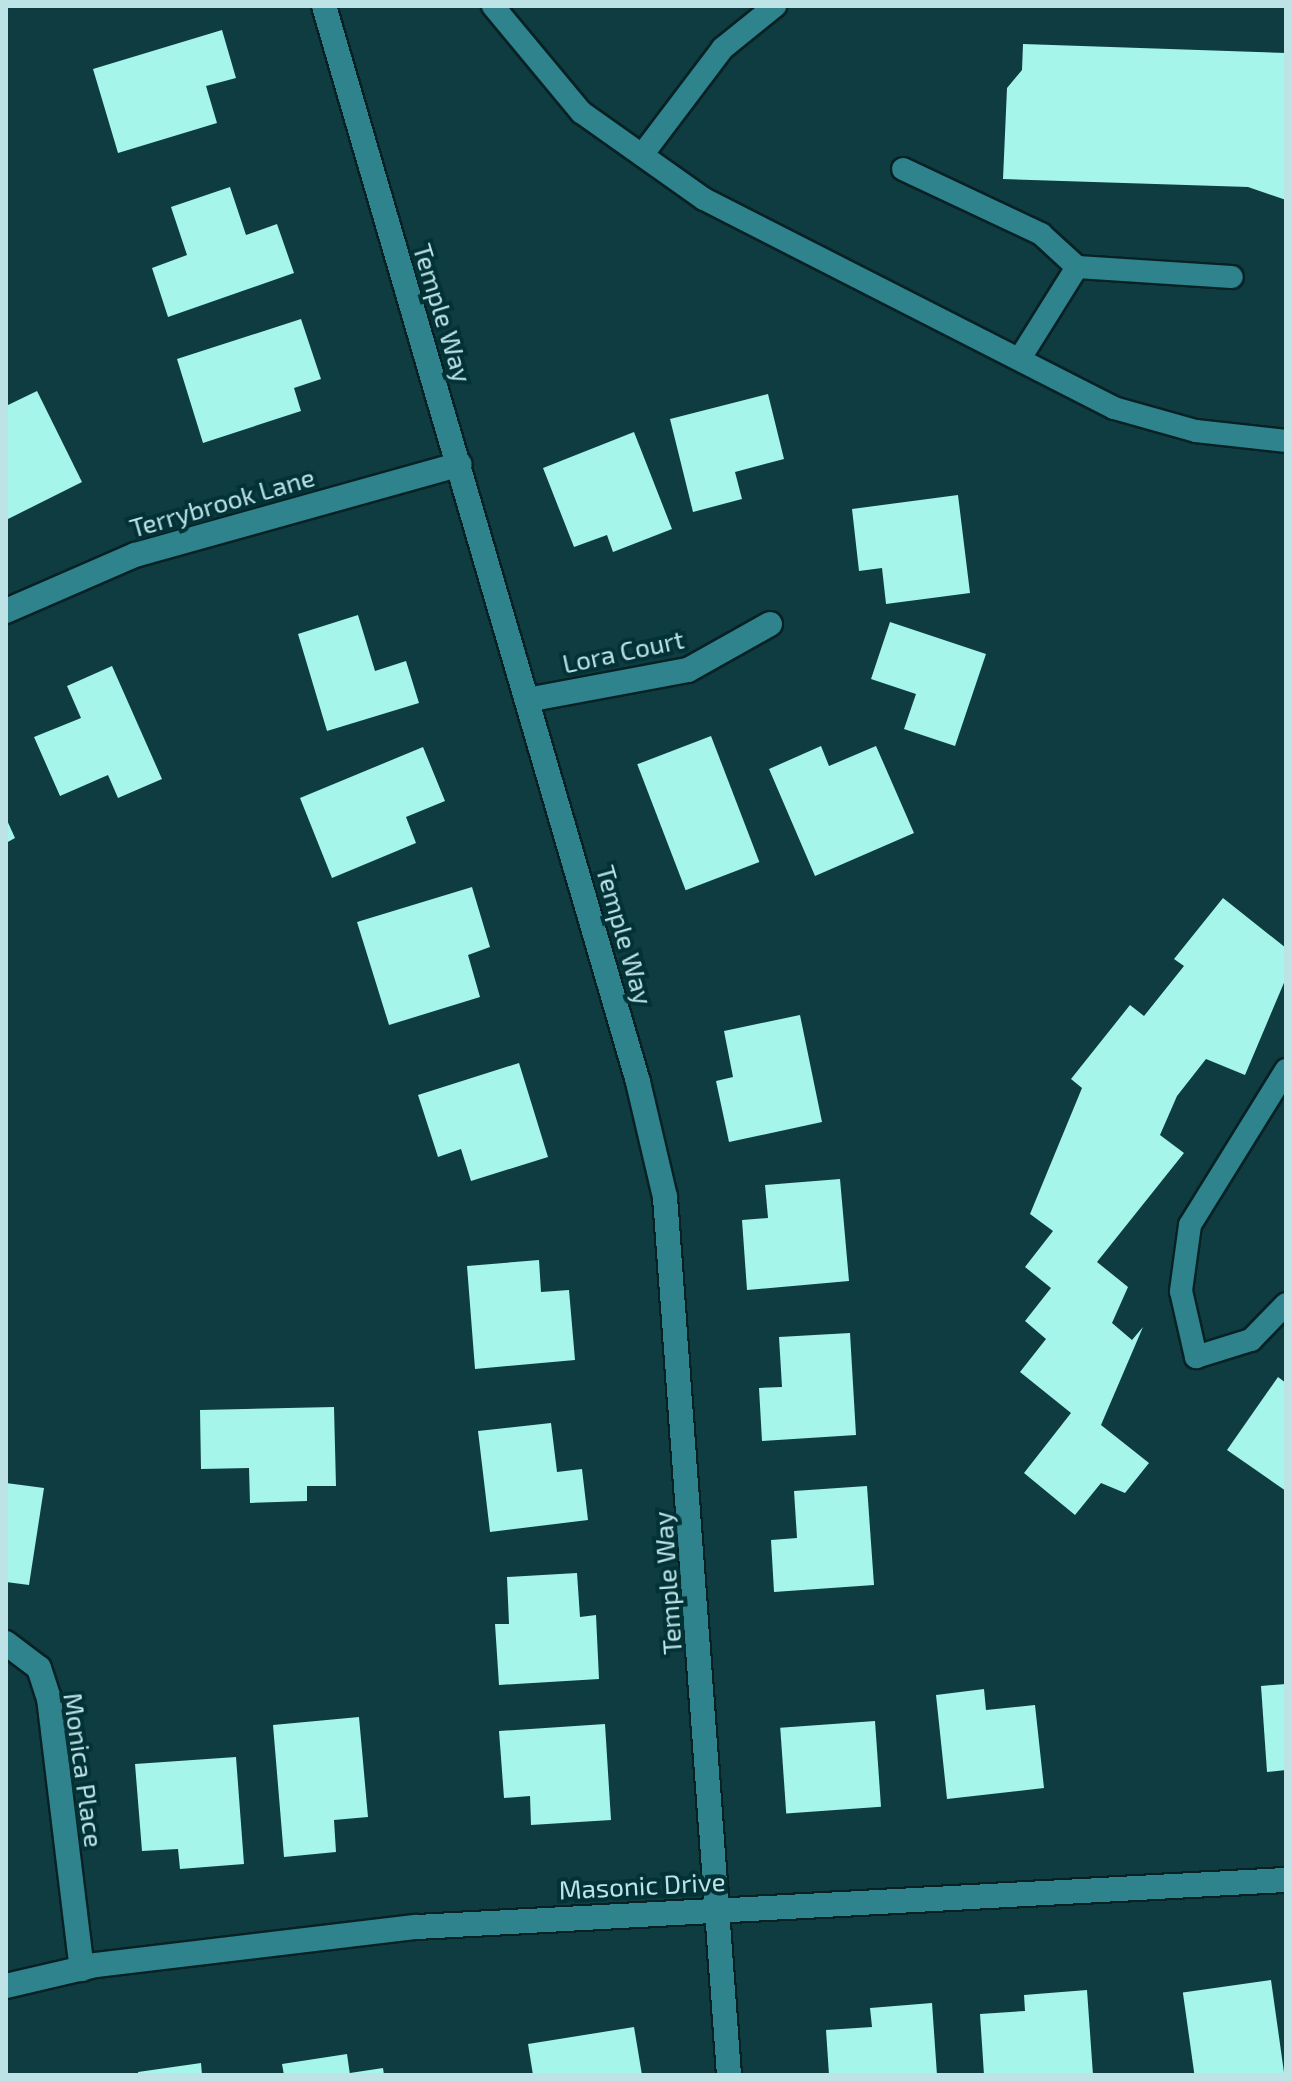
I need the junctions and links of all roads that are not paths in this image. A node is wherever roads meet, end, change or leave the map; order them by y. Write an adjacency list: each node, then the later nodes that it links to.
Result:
1 (324, 6): 10 (street, Temple Way)
2 (493, 6): 4 (lane)
3 (775, 6): 4 (lane)
4 (642, 155): 8 (lane)
5 (903, 169): 6 (lane)
6 (1077, 267): 7 (lane); 8 (lane)
7 (1232, 277)
8 (1022, 355): 9 (lane)
9 (1286, 441)
10 (460, 464): 11 (street, Terrybrook Lane); 13 (street, Temple Way)
11 (6, 611)
12 (770, 624): 13 (street, Lora Court)
13 (527, 700): 18 (street, Temple Way)
14 (1286, 1070): 15 (lane)
15 (1286, 1304)
16 (6, 1643): 19 (street, Monica Place)
17 (1286, 1880): 18 (street, Masonic Drive)
18 (720, 1909): 19 (street, Masonic Drive); 21 (street, Temple Way)
19 (82, 1969): 20 (street, Masonic Drive)
20 (6, 1986)
21 (729, 2075)

